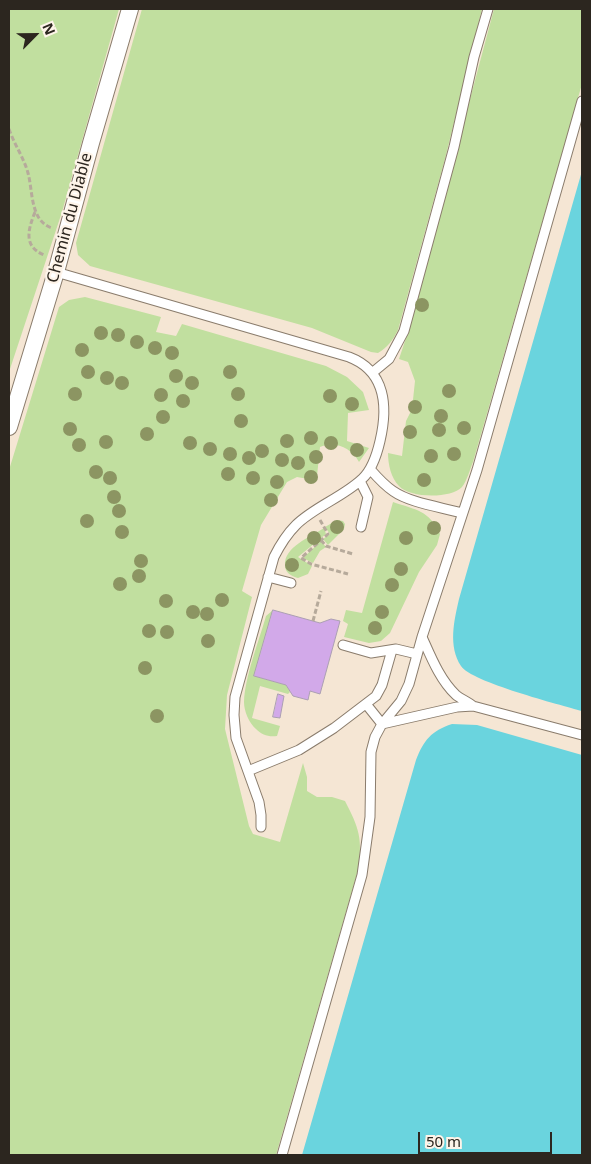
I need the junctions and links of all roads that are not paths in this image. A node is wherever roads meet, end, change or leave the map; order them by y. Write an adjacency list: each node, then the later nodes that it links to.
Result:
1 (130, 9): 4 (street, Chemin du Diable)
2 (488, 9): 5 (lane)
3 (582, 101): 9 (lane)
4 (57, 267): 5 (lane); 6 (street, Chemin du Diable)
5 (372, 373): 7 (lane)
6 (9, 427)
7 (370, 469): 8 (lane); 9 (lane)
8 (360, 481): 10 (lane); 11 (lane)
9 (462, 513): 13 (lane)
10 (361, 527)
11 (268, 577): 12 (lane); 21 (lane)
12 (291, 583)
13 (422, 637): 16 (lane); 18 (lane)
14 (343, 645): 15 (lane)
15 (392, 650): 16 (lane); 17 (lane)
16 (417, 654): 19 (lane)
17 (366, 704): 19 (lane); 21 (lane)
18 (473, 706): 19 (lane); 20 (lane)
19 (382, 724): 23 (lane)
20 (582, 735)
21 (248, 771): 22 (lane)
22 (261, 827)
23 (282, 1155)

